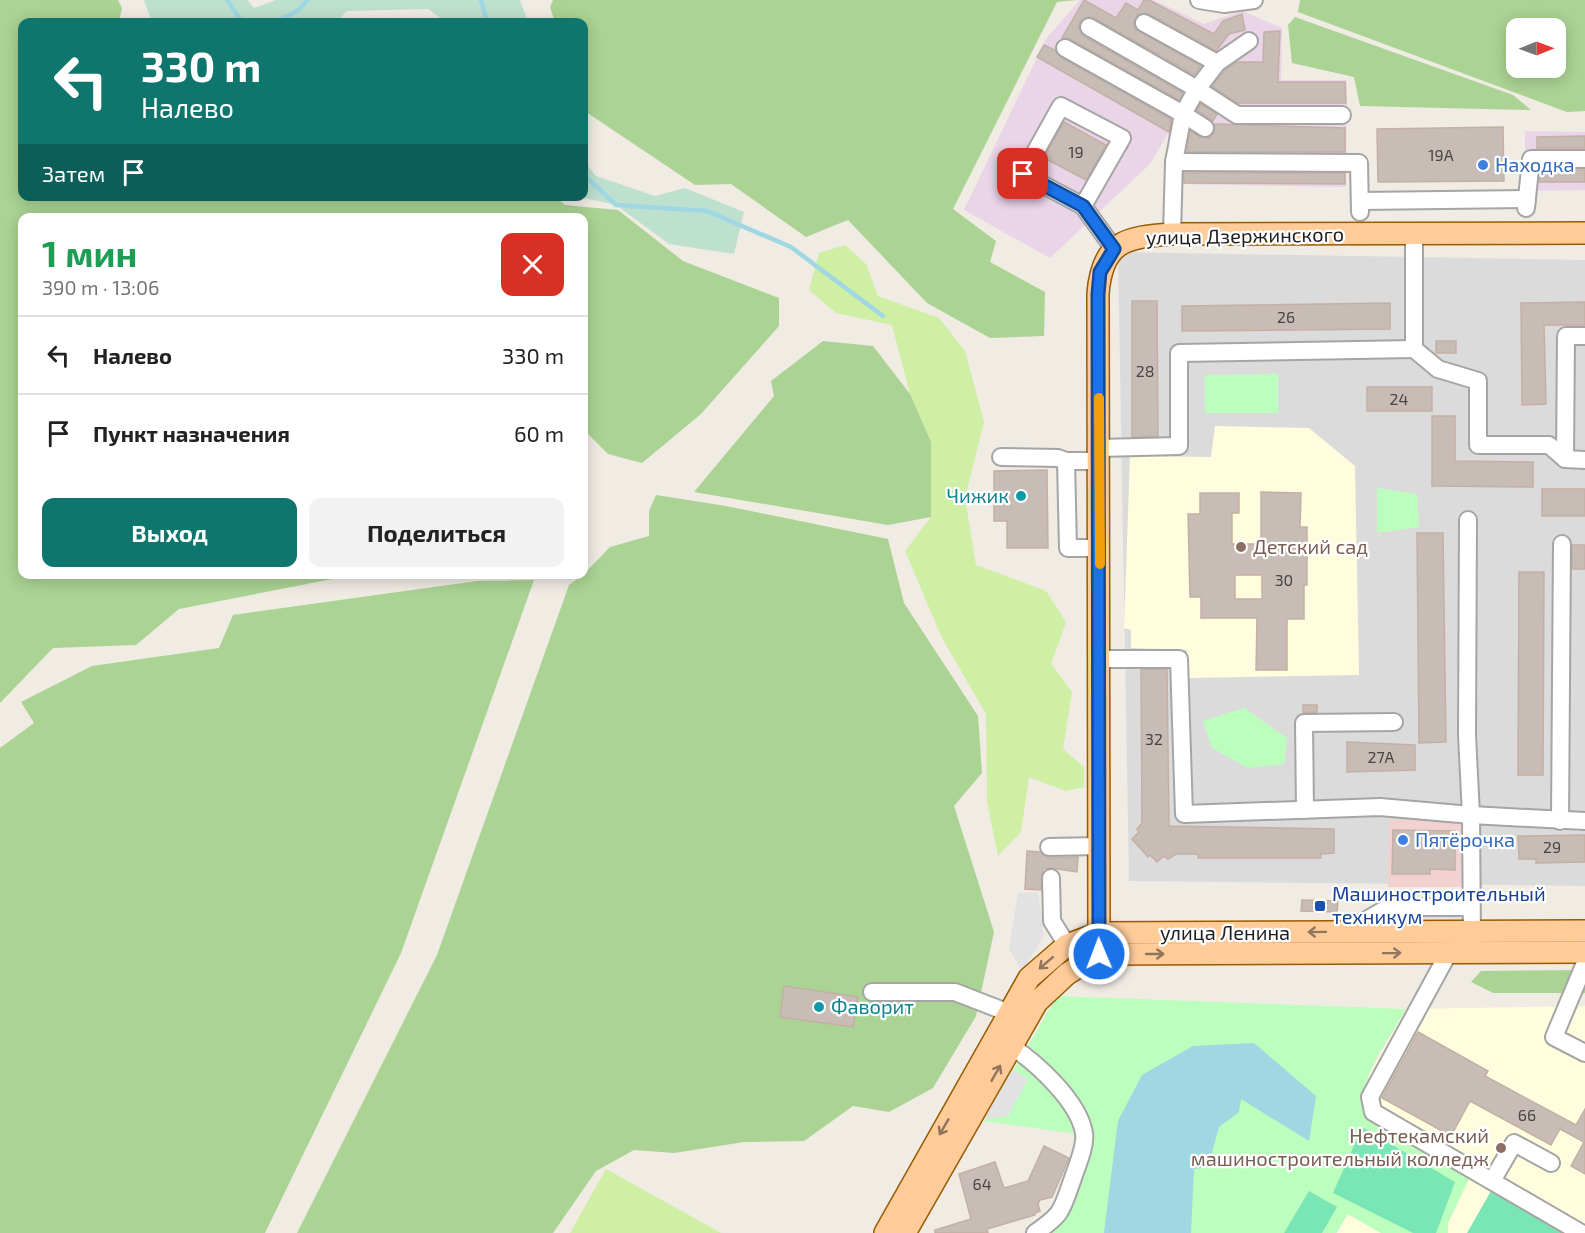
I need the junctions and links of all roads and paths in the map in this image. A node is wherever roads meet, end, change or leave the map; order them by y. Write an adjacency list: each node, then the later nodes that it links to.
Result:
1 (1199, 0): 2 (street)
2 (1254, 0)
3 (1144, 23): 7 (street)
4 (1089, 27): 8 (street)
5 (1249, 41): 7 (street)
6 (1065, 48): 9 (street)
7 (1217, 63): 8 (street)
8 (1197, 89): 9 (street); 10 (street)
9 (1183, 114): 11 (street); 13 (street)
10 (1342, 115)
11 (1204, 128)
12 (1585, 159): 13 (street)
13 (1174, 162): 16 (street)
14 (1083, 206): 14 (street); 18 (street)
15 (1585, 233): 17 (main road, улица Дзержинского)
16 (1172, 234): 17 (main road, улица Дзержинского); 18 (main road, улица Дзержинского)
17 (1414, 234): 20 (street)
18 (1114, 249): 21 (main road)
19 (1585, 336): 23 (street)
20 (1414, 349): 21 (street); 23 (street)
21 (1099, 455): 25 (street); 28 (main road)
22 (1001, 457): 25 (street)
23 (1565, 459): 24 (street)
24 (1585, 460)
25 (1066, 461): 28 (street)
26 (1468, 520): 32 (street)
27 (1562, 544): 34 (street)
28 (1100, 548): 29 (main road)
29 (1100, 659): 31 (street); 35 (main road)
30 (1394, 722): 31 (street)
31 (1305, 810): 32 (street)
32 (1471, 815): 34 (street); 38 (street)
33 (1585, 820): 34 (street)
34 (1560, 821)
35 (1100, 846): 36 (street); 41 (main road)
36 (1049, 847)
37 (1051, 878): 43 (street)
38 (1471, 907): 40 (street); 42 (street)
39 (1585, 931): 42 (main road, улица Ленина)
40 (1346, 932): 41 (main road, улица Ленина, one-way to 41); 42 (main road, улица Ленина)
41 (1099, 933): 43 (main road, улица Ленина); 46 (main road)
42 (1472, 942): 44 (main road, улица Ленина); 45 (main road, улица Ленина)
43 (1067, 945): 49 (main road, улица Ленина, one-way to 49)
44 (1449, 952): 46 (main road, улица Ленина, one-way to 44); 53 (street)
45 (1585, 952)
46 (1099, 954): 50 (main road)
47 (1585, 963): 51 (street)
48 (872, 992): 49 (street)
49 (1010, 1012): 54 (main road, улица Ленина, one-way to 54)
50 (1011, 1046): 55 (main road, one-way to 50); 56 (street)
51 (1585, 1053)
52 (1551, 1163): 53 (street)
53 (1492, 1181): 57 (street)
54 (885, 1233)
55 (905, 1233)
56 (1035, 1233)
57 (1581, 1233)

